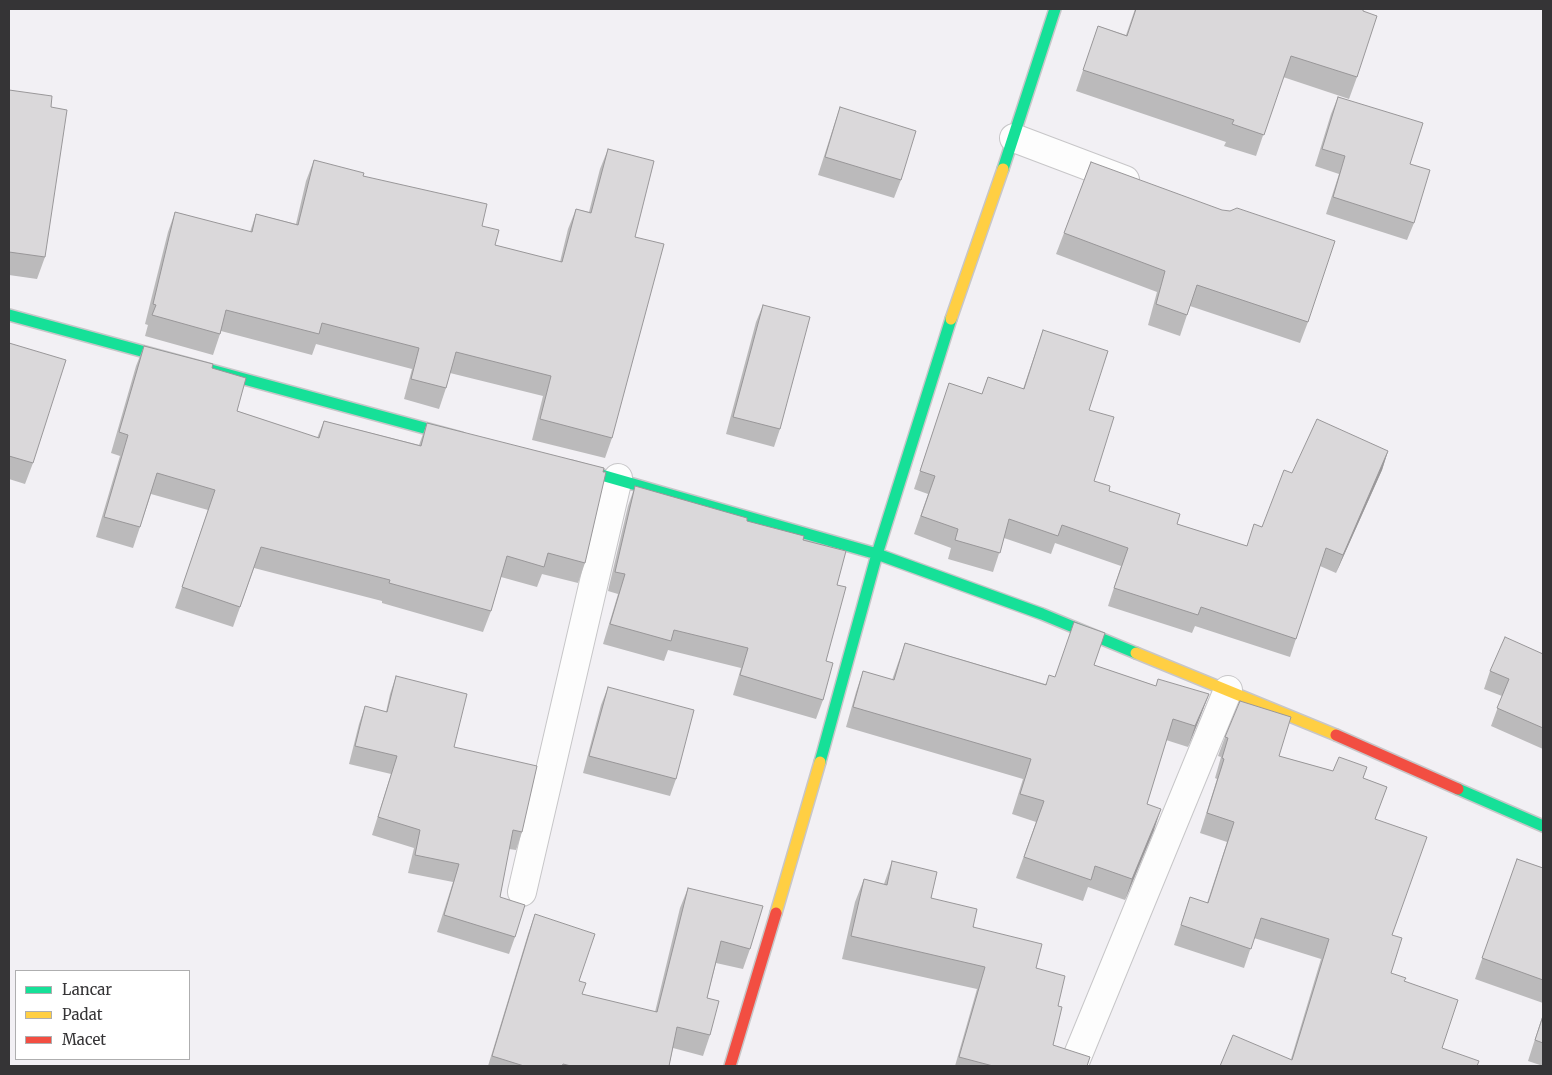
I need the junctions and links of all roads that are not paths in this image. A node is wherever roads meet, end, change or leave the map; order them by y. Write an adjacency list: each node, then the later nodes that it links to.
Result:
1 (1056, 9): 2 (street)
2 (1014, 138): 3 (street); 8 (street)
3 (1148, 189)
4 (9, 315): 5 (street)
5 (475, 442)
6 (561, 464): 7 (street)
7 (618, 478): 8 (street); 11 (street)
8 (877, 554): 9 (street); 13 (street)
9 (1228, 690): 10 (street); 12 (street)
10 (1543, 826)
11 (522, 892)
12 (1075, 1062)
13 (730, 1066)

